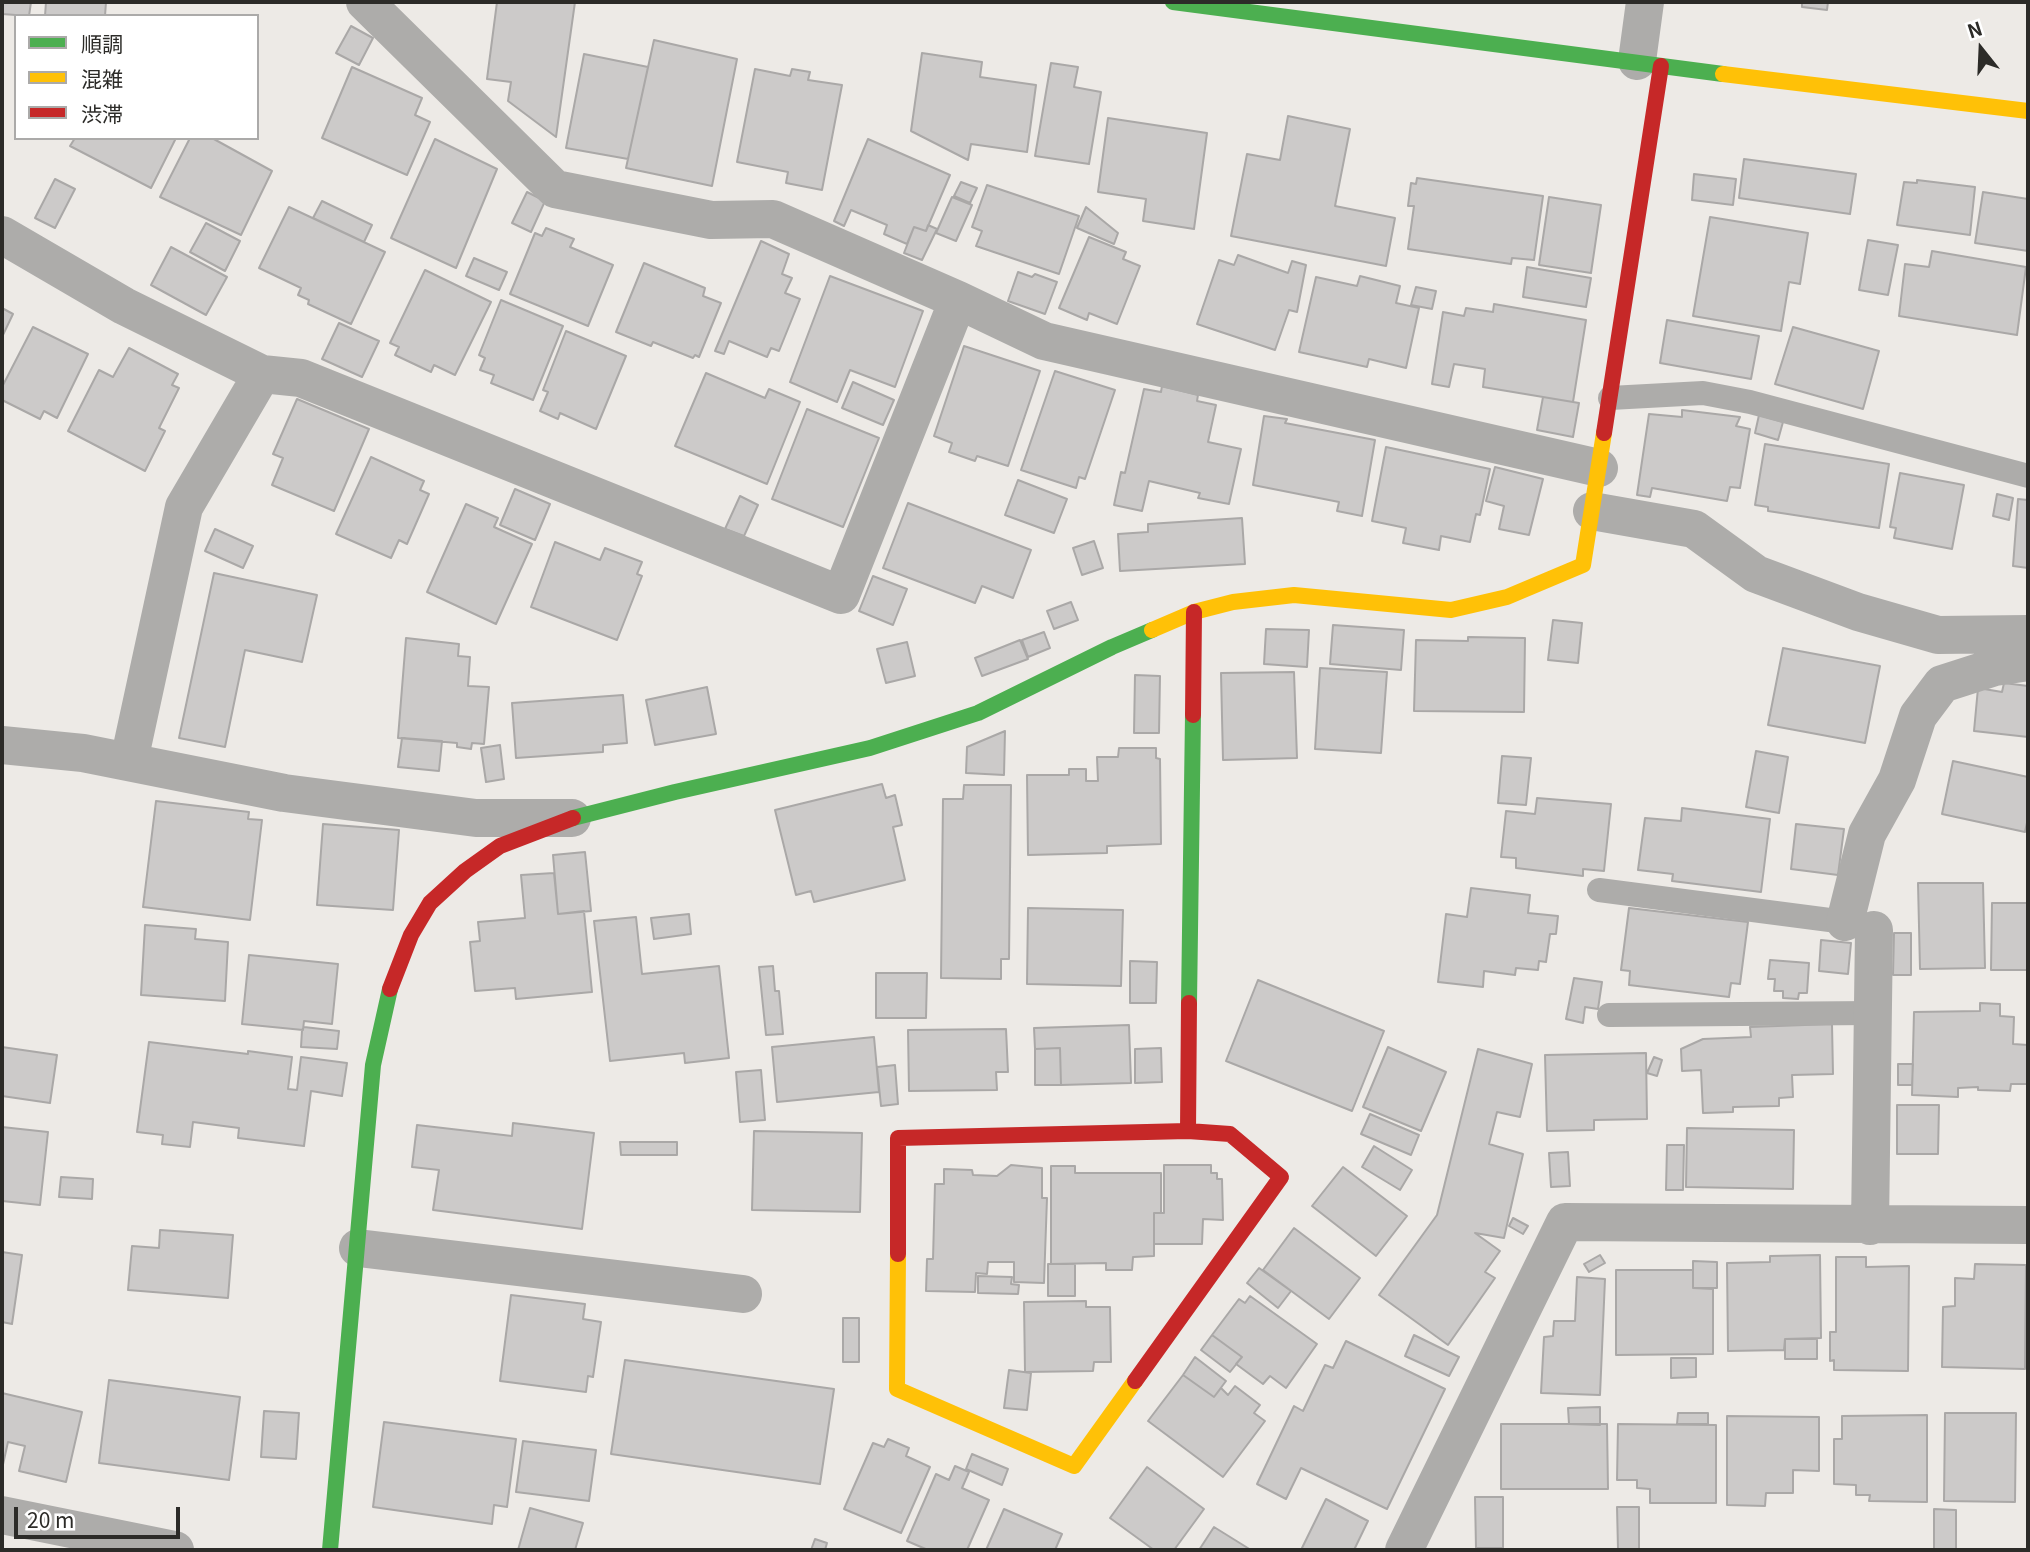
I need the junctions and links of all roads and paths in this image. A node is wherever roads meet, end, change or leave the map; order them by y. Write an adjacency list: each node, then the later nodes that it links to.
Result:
1 (365, 2): 8 (street)
2 (1173, 2): 4 (street)
3 (1645, 2): 5 (street)
4 (1226, 5): 5 (street)
5 (1649, 64): 6 (street); 10 (street)
6 (2028, 111)
7 (2, 235): 9 (street)
8 (958, 300): 9 (street); 11 (street)
9 (262, 374): 18 (street)
10 (1610, 398): 11 (street); 12 (lane)
11 (1599, 468): 13 (street)
12 (2028, 476)
13 (1592, 511): 14 (street); 15 (street)
14 (1194, 612): 19 (street); 24 (street)
15 (2028, 634)
16 (2028, 663): 21 (street)
17 (2, 745): 18 (street)
18 (128, 761): 19 (street)
19 (574, 818): 27 (street)
20 (1599, 890): 21 (lane)
21 (1859, 926): 22 (street)
22 (1873, 1013): 23 (lane); 26 (street)
23 (1609, 1015)
24 (1188, 1131): 24 (street)
25 (2028, 1225): 26 (street)
26 (1870, 1226): 32 (street)
27 (358, 1248): 28 (street); 31 (street)
28 (743, 1294)
29 (2, 1515): 30 (street)
30 (175, 1550)
31 (330, 1550)
32 (1404, 1550)

